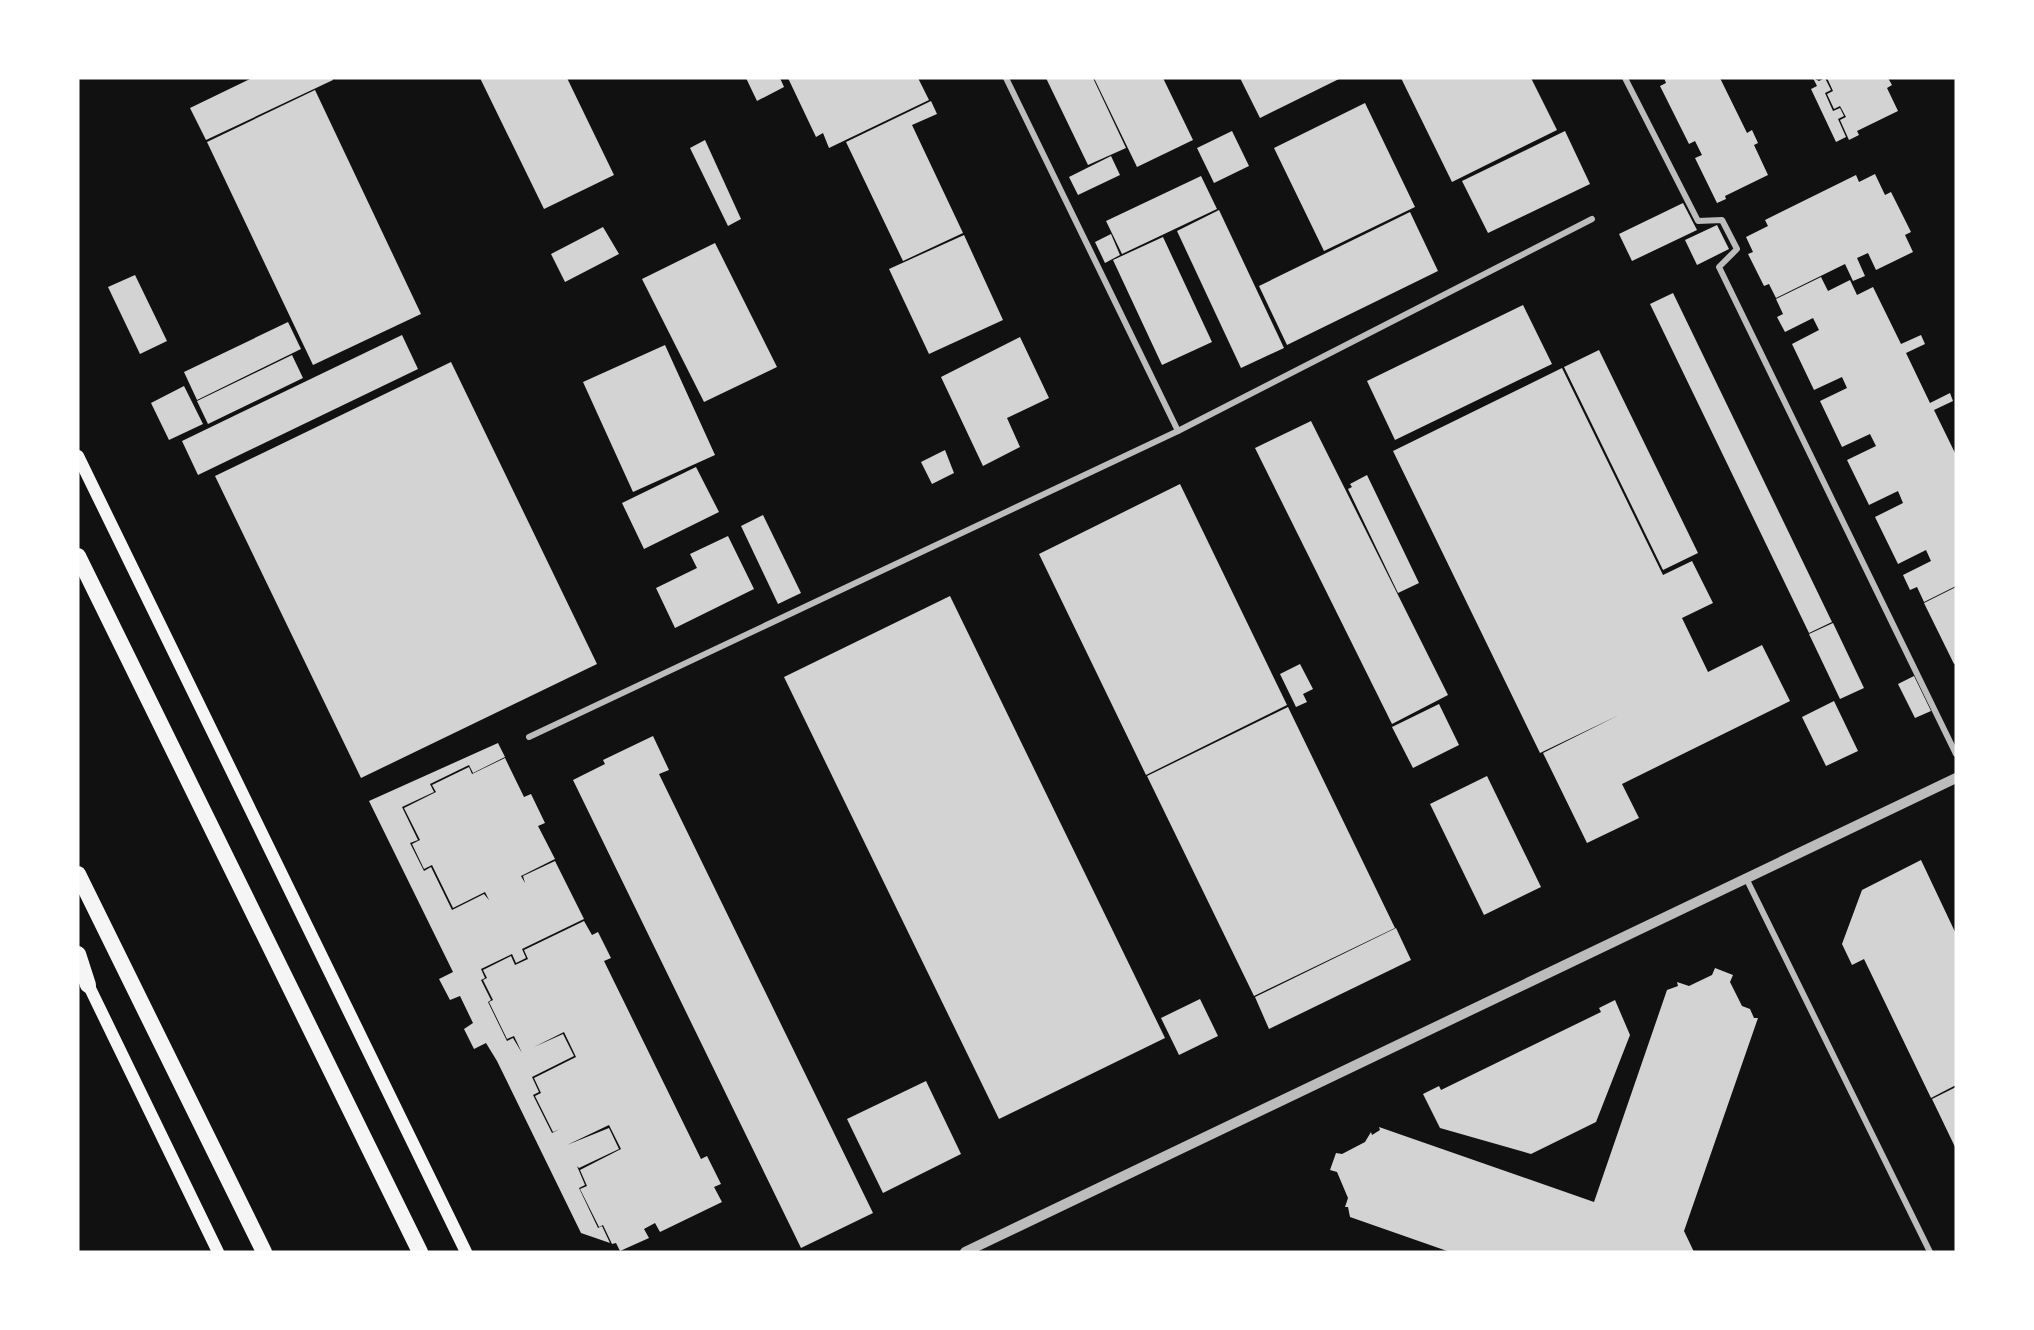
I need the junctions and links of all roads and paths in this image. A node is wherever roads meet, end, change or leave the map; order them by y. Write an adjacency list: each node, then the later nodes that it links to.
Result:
1 (1006, 78): 4 (street)
2 (1625, 78): 8 (street)
3 (1592, 219): 4 (street)
4 (1178, 431): 7 (street)
5 (78, 456): 18 (main road)
6 (78, 556): 17 (highway)
7 (529, 737)
8 (1956, 754)
9 (1956, 778): 11 (street)
10 (78, 874): 16 (highway)
11 (1746, 878): 19 (street); 20 (street)
12 (78, 954): 14 (highway)
13 (78, 964): 14 (main road)
14 (88, 985): 15 (main road)
15 (218, 1252)
16 (264, 1252)
17 (420, 1252)
18 (466, 1252)
19 (965, 1252)
20 (1930, 1252)

